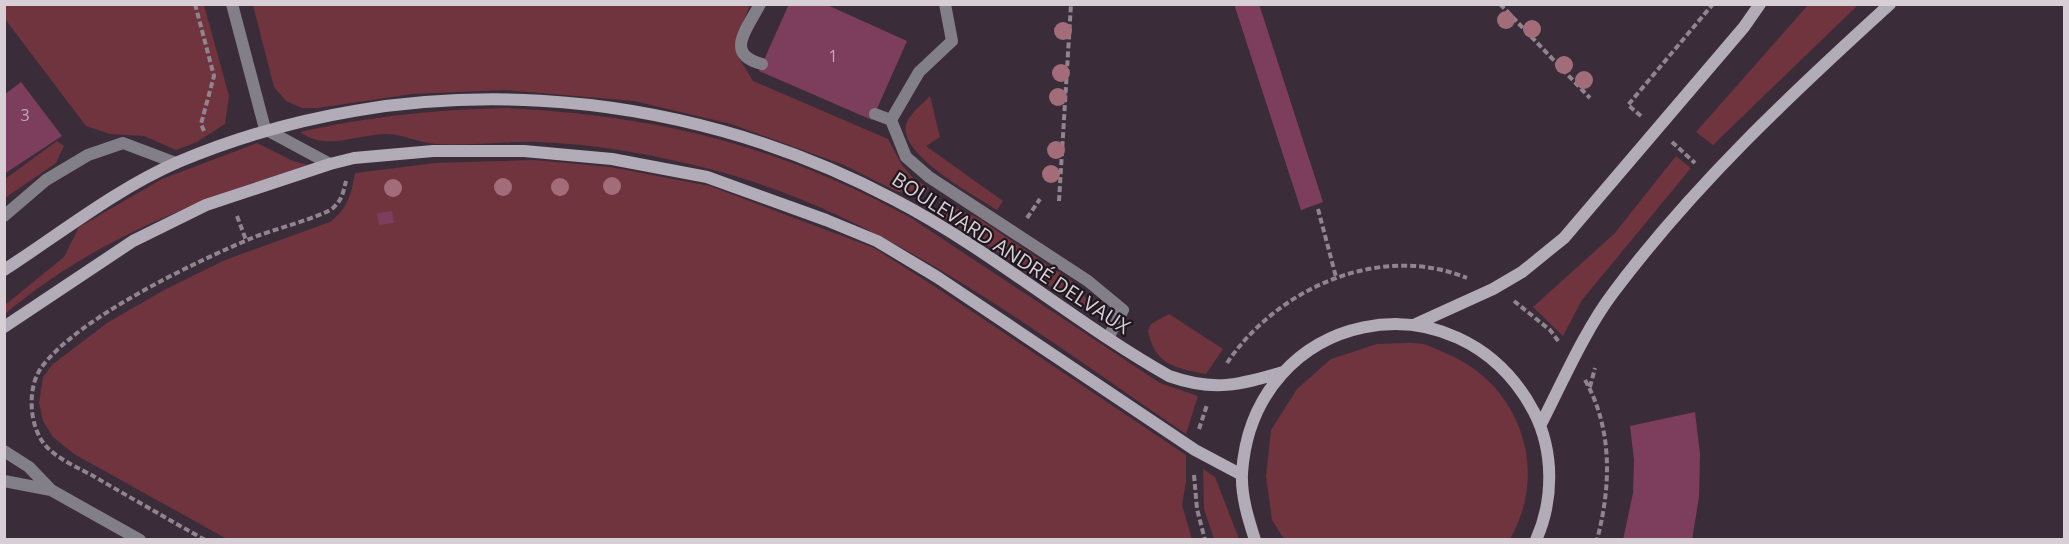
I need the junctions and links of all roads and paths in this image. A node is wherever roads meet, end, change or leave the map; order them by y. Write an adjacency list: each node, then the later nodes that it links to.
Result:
1 (231, 4): 14 (street)
2 (760, 4): 9 (street)
3 (945, 4): 12 (street)
4 (1071, 4): 19 (path)
5 (1500, 4): 10 (path)
6 (1713, 4): 13 (path)
7 (1760, 4): 13 (street)
8 (1890, 4): 18 (street)
9 (762, 64)
10 (1590, 98)
11 (874, 114): 12 (street)
12 (891, 120): 26 (street)
13 (1655, 128): 18 (path); 24 (street)
14 (265, 129): 16 (street, BOULEVARD ANDRÉ DELVAUX); 17 (street); 26 (street, BOULEVARD ANDRÉ DELVAUX)
15 (354, 158): 17 (street); 31 (street); 35 (path)
16 (176, 163): 21 (street); 22 (street, BOULEVARD ANDRÉ DELVAUX)
17 (330, 164): 25 (street)
18 (1711, 176): 29 (street)
19 (1059, 201)
20 (1318, 209): 23 (path)
21 (4, 216)
22 (4, 270)
23 (1336, 277)
24 (1416, 324): 28 (street); 29 (street)
25 (4, 327)
26 (1108, 338): 28 (street, BOULEVARD ANDRÉ DELVAUX)
27 (1596, 362): 38 (path)
28 (1284, 372): 31 (street)
29 (1540, 424): 37 (street)
30 (4, 451): 33 (street)
31 (1242, 475): 36 (street)
32 (4, 481): 33 (street)
33 (51, 490): 34 (street)
34 (140, 540)
35 (205, 540)
36 (1256, 540)
37 (1536, 540)
38 (1597, 540)

